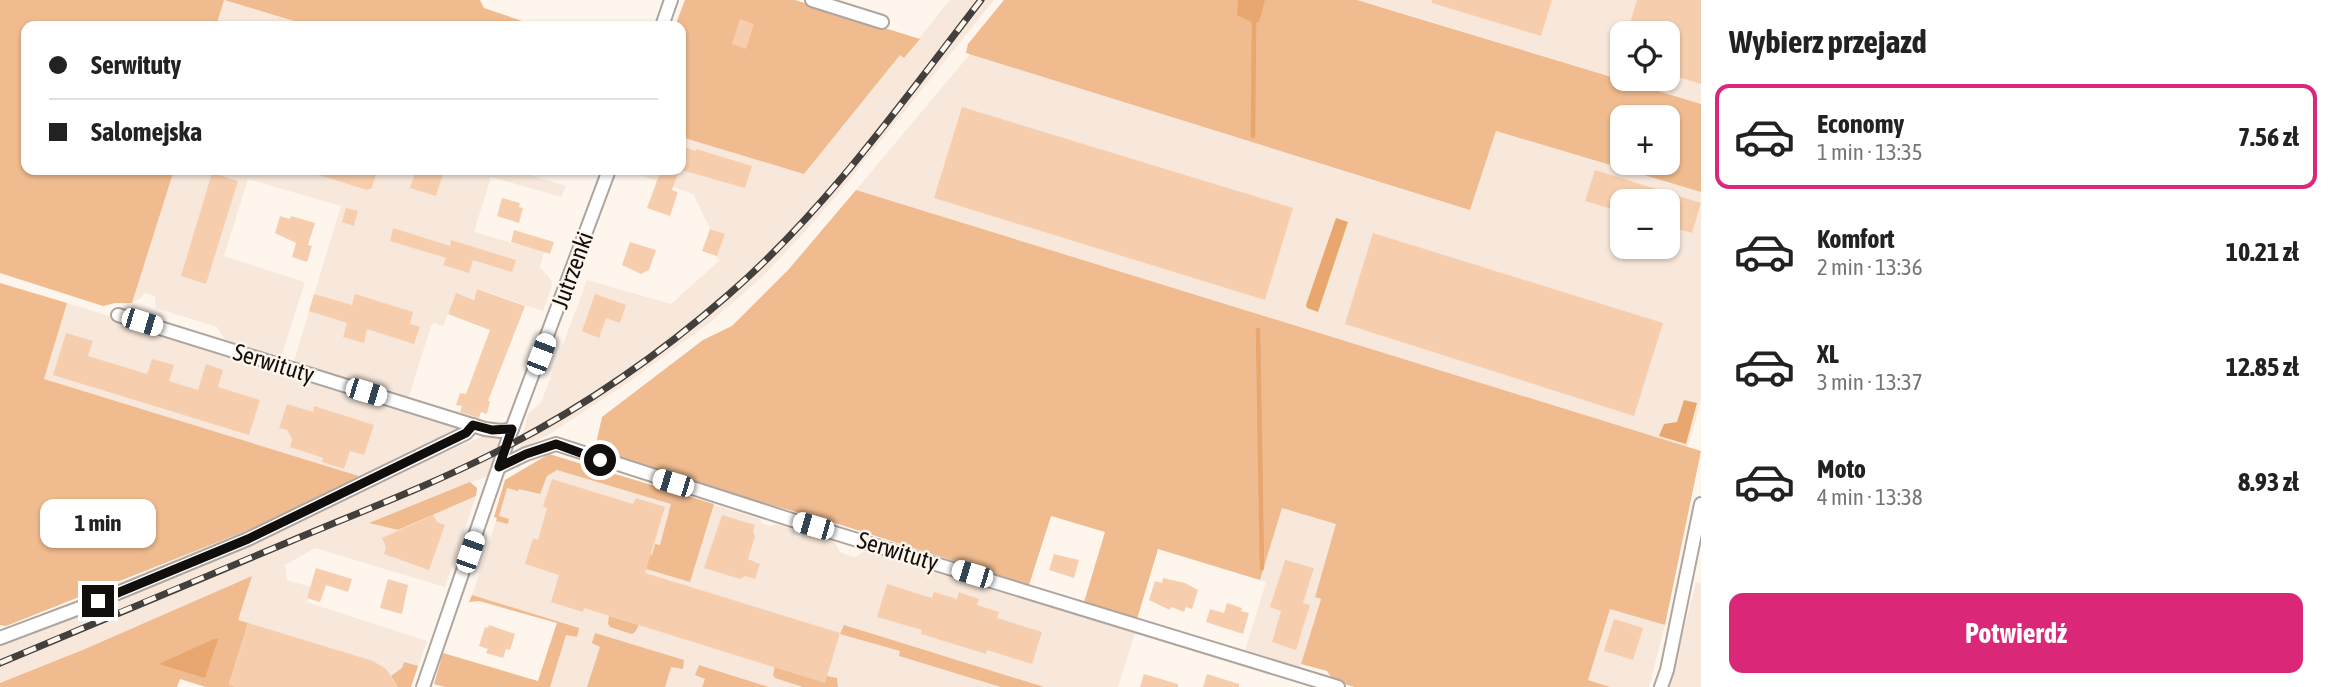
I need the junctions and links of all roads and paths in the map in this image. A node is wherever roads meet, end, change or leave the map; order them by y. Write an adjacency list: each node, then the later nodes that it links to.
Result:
1 (671, 0): 3 (street)
2 (812, 0): 4 (street)
3 (664, 21)
4 (882, 22)
5 (607, 175): 8 (street, Jutrzenki)
6 (118, 315): 7 (street, Serwituty)
7 (473, 425): 8 (street, Serwituty); 11 (street)
8 (512, 429): 9 (street, Jutrzenki)
9 (499, 467): 12 (street, Jutrzenki); 13 (street, Serwituty)
10 (1701, 504): 14 (street)
11 (0, 638)
12 (423, 687)
13 (1338, 687)
14 (1661, 687)

